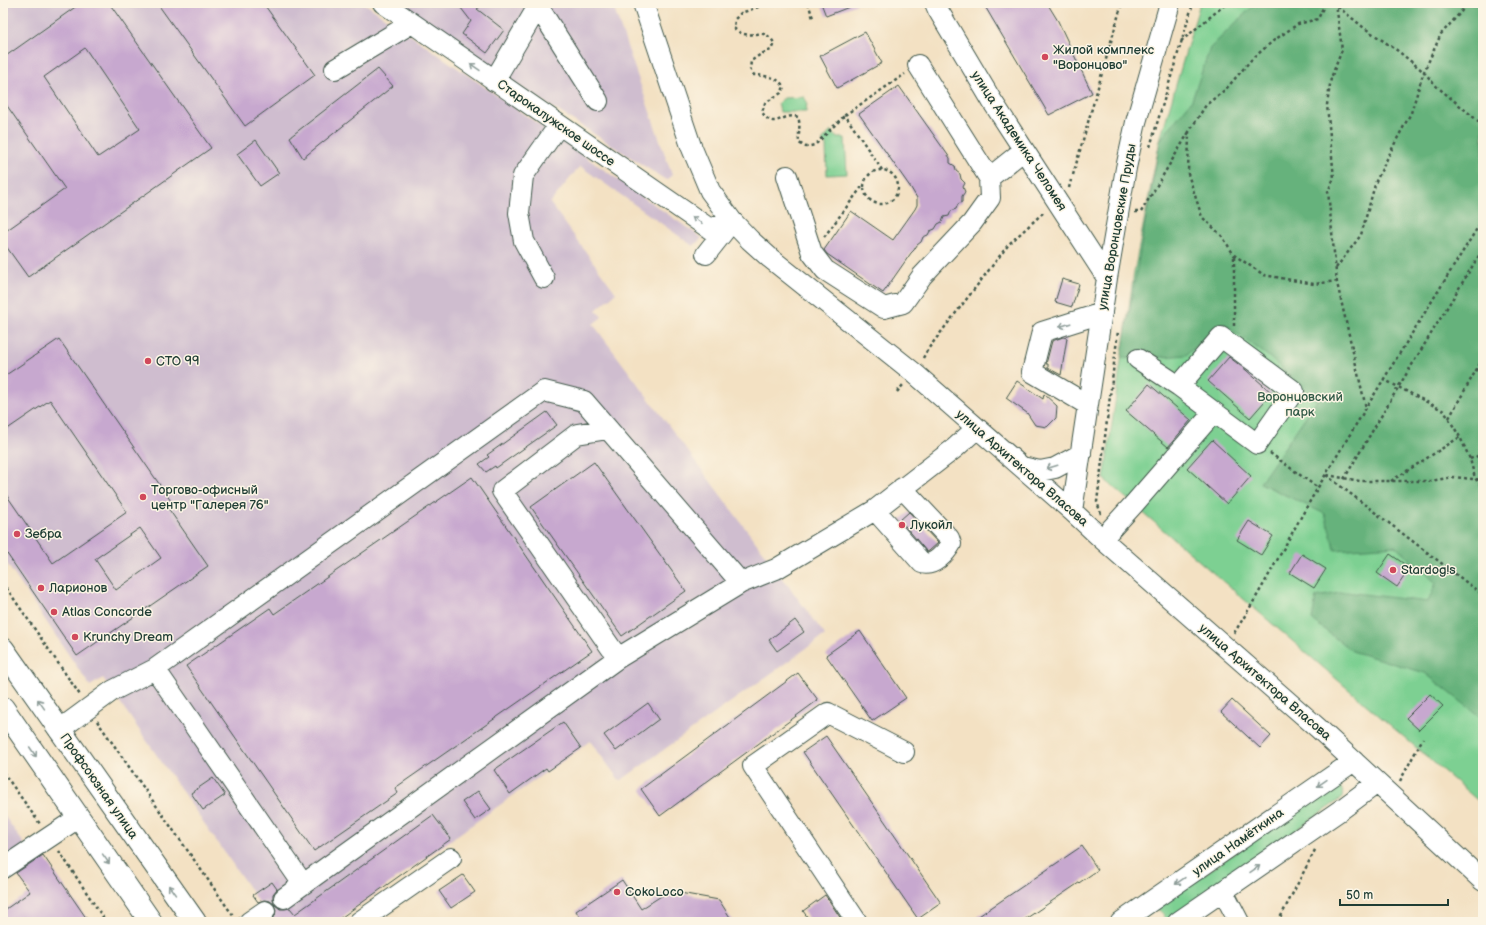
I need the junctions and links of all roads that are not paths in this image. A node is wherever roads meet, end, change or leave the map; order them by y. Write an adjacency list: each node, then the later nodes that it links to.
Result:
1 (383, 3): 6 (street, Старокалужское шоссе)
2 (643, 3): 15 (street, улица Архитектора Власова)
3 (935, 3): 12 (street, улица Академика Челомея)
4 (1170, 3): 18 (street, улица Воронцовские Пруды)
5 (538, 4): 9 (street); 10 (street)
6 (412, 23): 8 (street); 9 (street, Старокалужское шоссе, one-way to 6)
7 (918, 65): 14 (street)
8 (336, 69)
9 (494, 80): 11 (street, Старокалужское шоссе)
10 (598, 101)
11 (559, 125): 15 (street, Старокалужское шоссе, one-way to 11); 17 (street)
12 (1024, 150): 14 (street); 18 (street, улица Академика Челомея)
13 (787, 176): 14 (street)
14 (989, 178)
15 (732, 221): 16 (street); 24 (street, улица Архитектора Власова)
16 (706, 254)
17 (544, 278)
18 (1107, 278): 19 (street, улица Воронцовские Пруды)
19 (1102, 313): 22 (street, улица Воронцовские Пруды); 22 (street, one-way to 22)
20 (1138, 359): 21 (street)
21 (1179, 386): 23 (street); 23 (street)
22 (1088, 405): 26 (street, улица Воронцовские Пруды)
23 (1214, 412): 31 (street)
24 (977, 428): 27 (street, улица Архитектора Власова); 28 (street)
25 (608, 429): 32 (street); 34 (street); 35 (street)
26 (1081, 454): 27 (street, one-way to 27); 30 (street, улица Воронцовские Пруды)
27 (1022, 467): 30 (street, улица Архитектора Власова)
28 (902, 488): 29 (street); 29 (street)
29 (875, 510): 32 (street)
30 (1072, 511): 31 (street, улица Архитектора Власова)
31 (1107, 534): 39 (street, улица Архитектора Власова)
32 (741, 583): 34 (street)
33 (3, 649): 37 (main road, Профсоюзная улица, one-way to 33)
34 (618, 658): 45 (street)
35 (155, 669): 37 (street); 45 (street)
36 (3, 708): 41 (main road, one-way to 41)
37 (59, 730): 50 (main road, Профсоюзная улица, one-way to 37)
38 (904, 752): 52 (street)
39 (1354, 761): 40 (street, улица Архитектора Власова); 48 (street, улица Намёткина, one-way to 48)
40 (1377, 783): 44 (street, улица Архитектора Власова); 46 (street, one-way to 40)
41 (78, 818): 43 (street); 49 (main road, one-way to 49)
42 (451, 858): 51 (street)
43 (3, 868)
44 (1483, 880)
45 (303, 884): 47 (street)
46 (1223, 891): 54 (street); 55 (street)
47 (284, 898)
48 (1125, 919): 53 (street)
49 (151, 922)
50 (195, 922)
51 (359, 922)
52 (857, 922)
53 (1151, 922)
54 (1178, 922)
55 (1239, 922)

